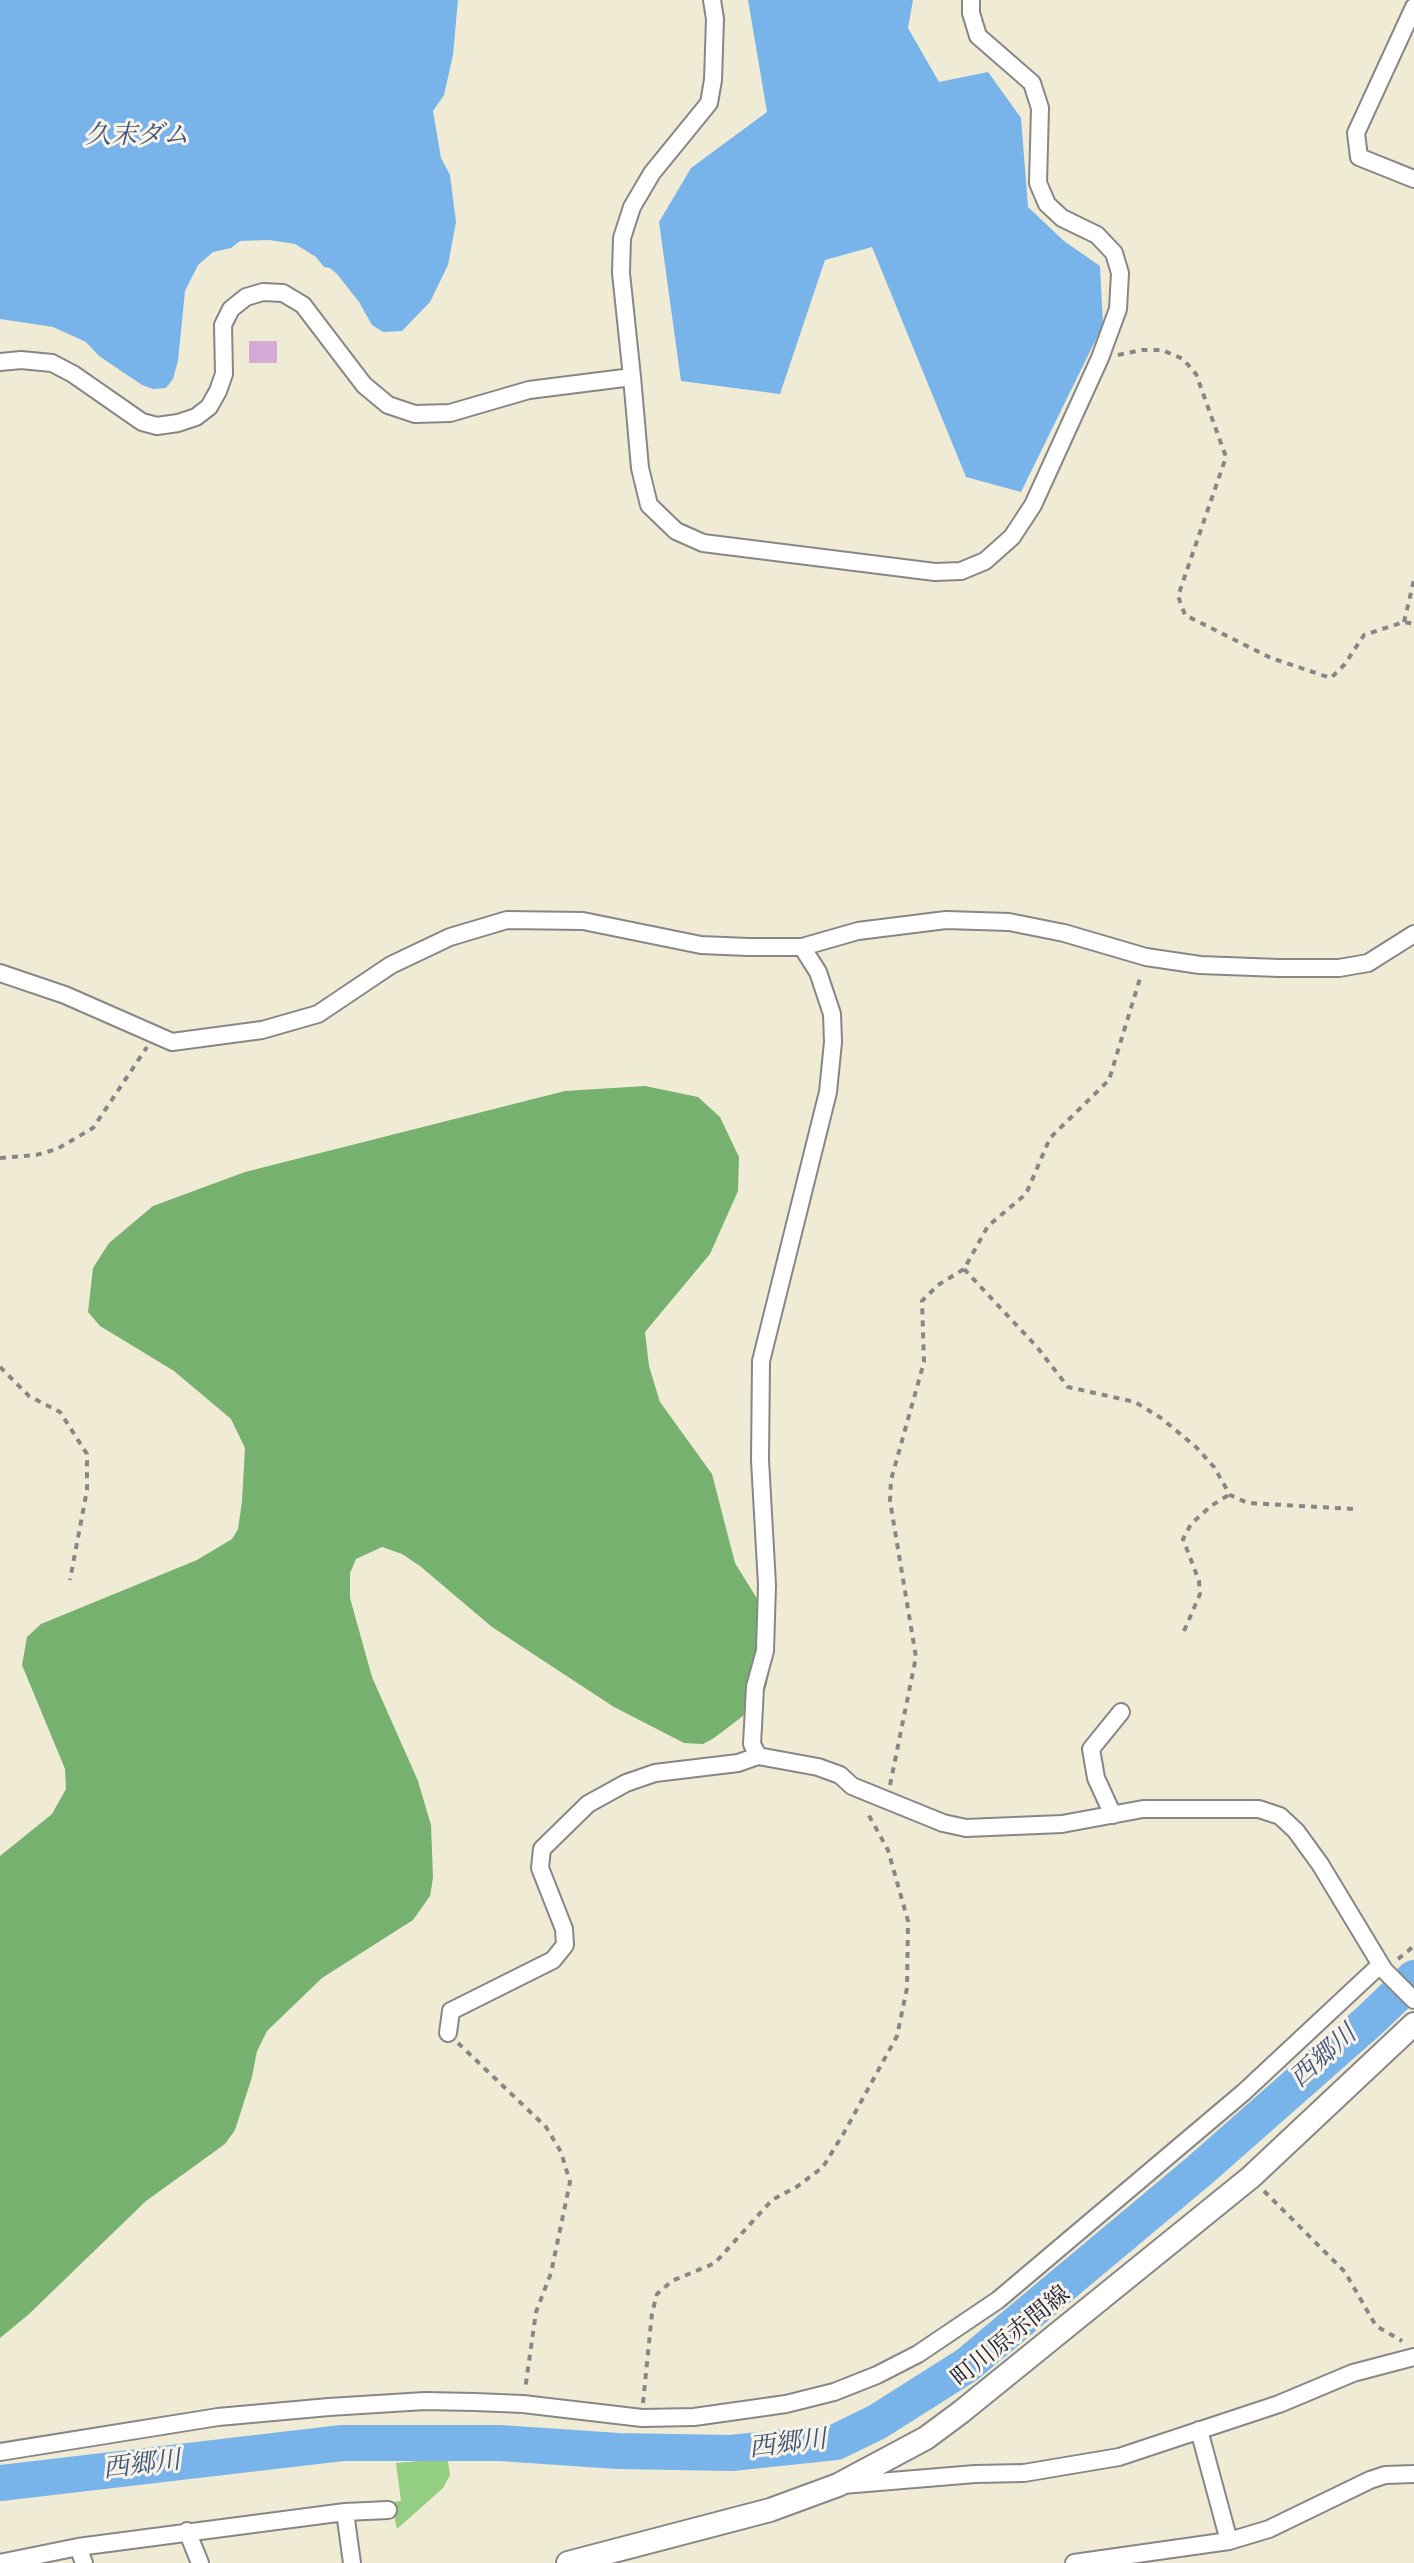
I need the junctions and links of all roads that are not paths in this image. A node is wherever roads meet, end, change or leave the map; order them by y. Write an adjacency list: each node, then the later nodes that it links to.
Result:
1 (712, 0): 6 (street)
2 (971, 0): 6 (street)
3 (1414, 7): 4 (street)
4 (1414, 179)
5 (0, 362): 6 (street)
6 (632, 377)
7 (1414, 934): 8 (street)
8 (802, 947): 9 (street); 11 (street)
9 (0, 973)
10 (1121, 1712): 12 (street)
11 (758, 1756): 12 (street); 16 (street)
12 (1113, 1815): 13 (street)
13 (1382, 1968): 14 (street); 19 (street)
14 (1414, 1999)
15 (1414, 2024): 21 (main road, 町川原赤間線)
16 (448, 2033)
17 (1412, 2352): 18 (street)
18 (1199, 2430): 21 (street); 25 (street)
19 (0, 2452)
20 (1414, 2474): 25 (street)
21 (838, 2485): 30 (main road, 町川原赤間線)
22 (388, 2510): 23 (street)
23 (345, 2512): 24 (street); 29 (street)
24 (187, 2531): 26 (street); 28 (street)
25 (1229, 2541): 31 (street)
26 (81, 2555): 27 (street)
27 (0, 2563)
28 (200, 2563)
29 (352, 2563)
30 (568, 2563)
31 (1074, 2563)

